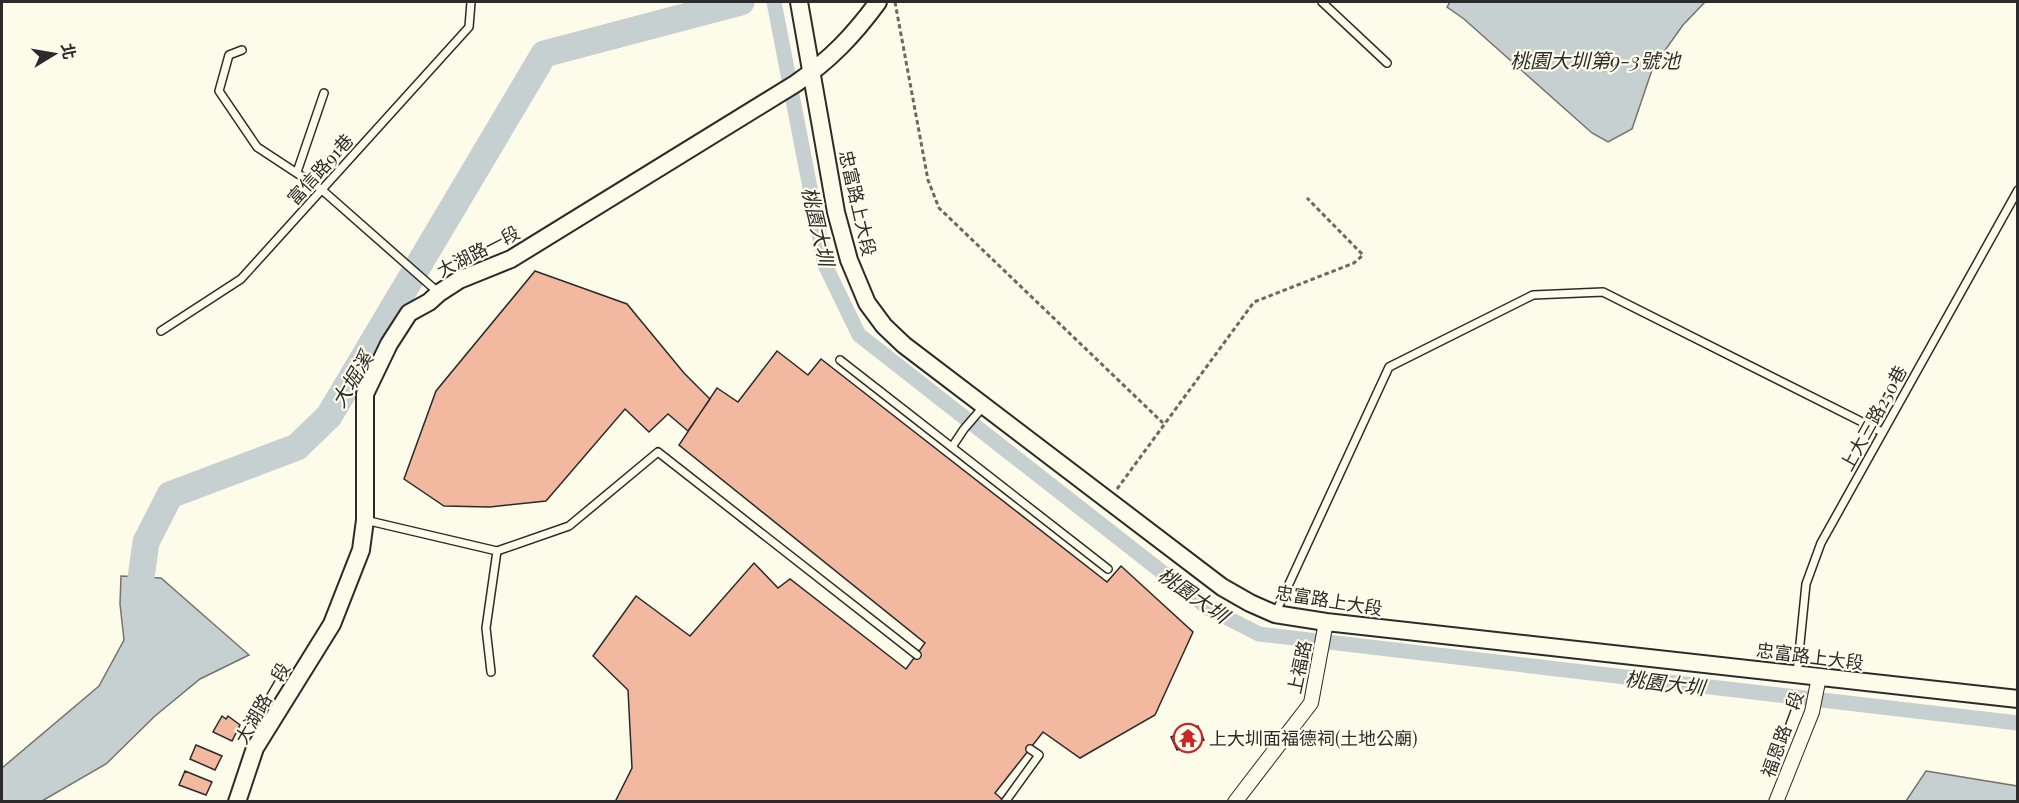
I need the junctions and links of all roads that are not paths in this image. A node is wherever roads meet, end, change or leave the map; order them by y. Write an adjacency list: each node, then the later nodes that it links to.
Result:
1 (471, 2): 10 (lane, 富信路91巷)
2 (799, 2): 7 (street, 忠富路上大段)
3 (878, 2): 7 (street, 大湖路一段)
4 (1322, 2): 6 (lane)
5 (242, 50): 9 (lane)
6 (1387, 63)
7 (813, 72): 12 (street, 大湖路一段); 15 (street, 忠富路上大段)
8 (324, 93): 9 (lane)
9 (297, 172): 10 (lane)
10 (321, 189): 12 (lane); 13 (lane, 富信路91巷)
11 (2018, 190): 16 (lane, 上大三路250巷)
12 (439, 293): 18 (street, 大湖路一段)
13 (161, 331)
14 (840, 360): 17 (lane)
15 (982, 407): 17 (lane); 21 (street, 忠富路上大段)
16 (1882, 432): 21 (lane); 25 (lane, 上大三路250巷)
17 (952, 447): 20 (lane)
18 (365, 520): 19 (lane); 29 (street, 大湖路一段)
19 (497, 551): 23 (lane); 24 (lane)
20 (1108, 569)
21 (1275, 614): 22 (street, 忠富路上大段)
22 (1325, 628): 25 (street, 忠富路上大段); 31 (street, 上福路)
23 (916, 655)
24 (491, 672)
25 (1797, 674): 26 (street, 忠富路上大段)
26 (1818, 683): 27 (street, 忠富路上大段); 32 (street, 福恩路一段)
27 (2018, 699)
28 (1030, 749): 30 (lane)
29 (237, 801)
30 (1005, 801)
31 (1235, 801)
32 (1776, 801)

